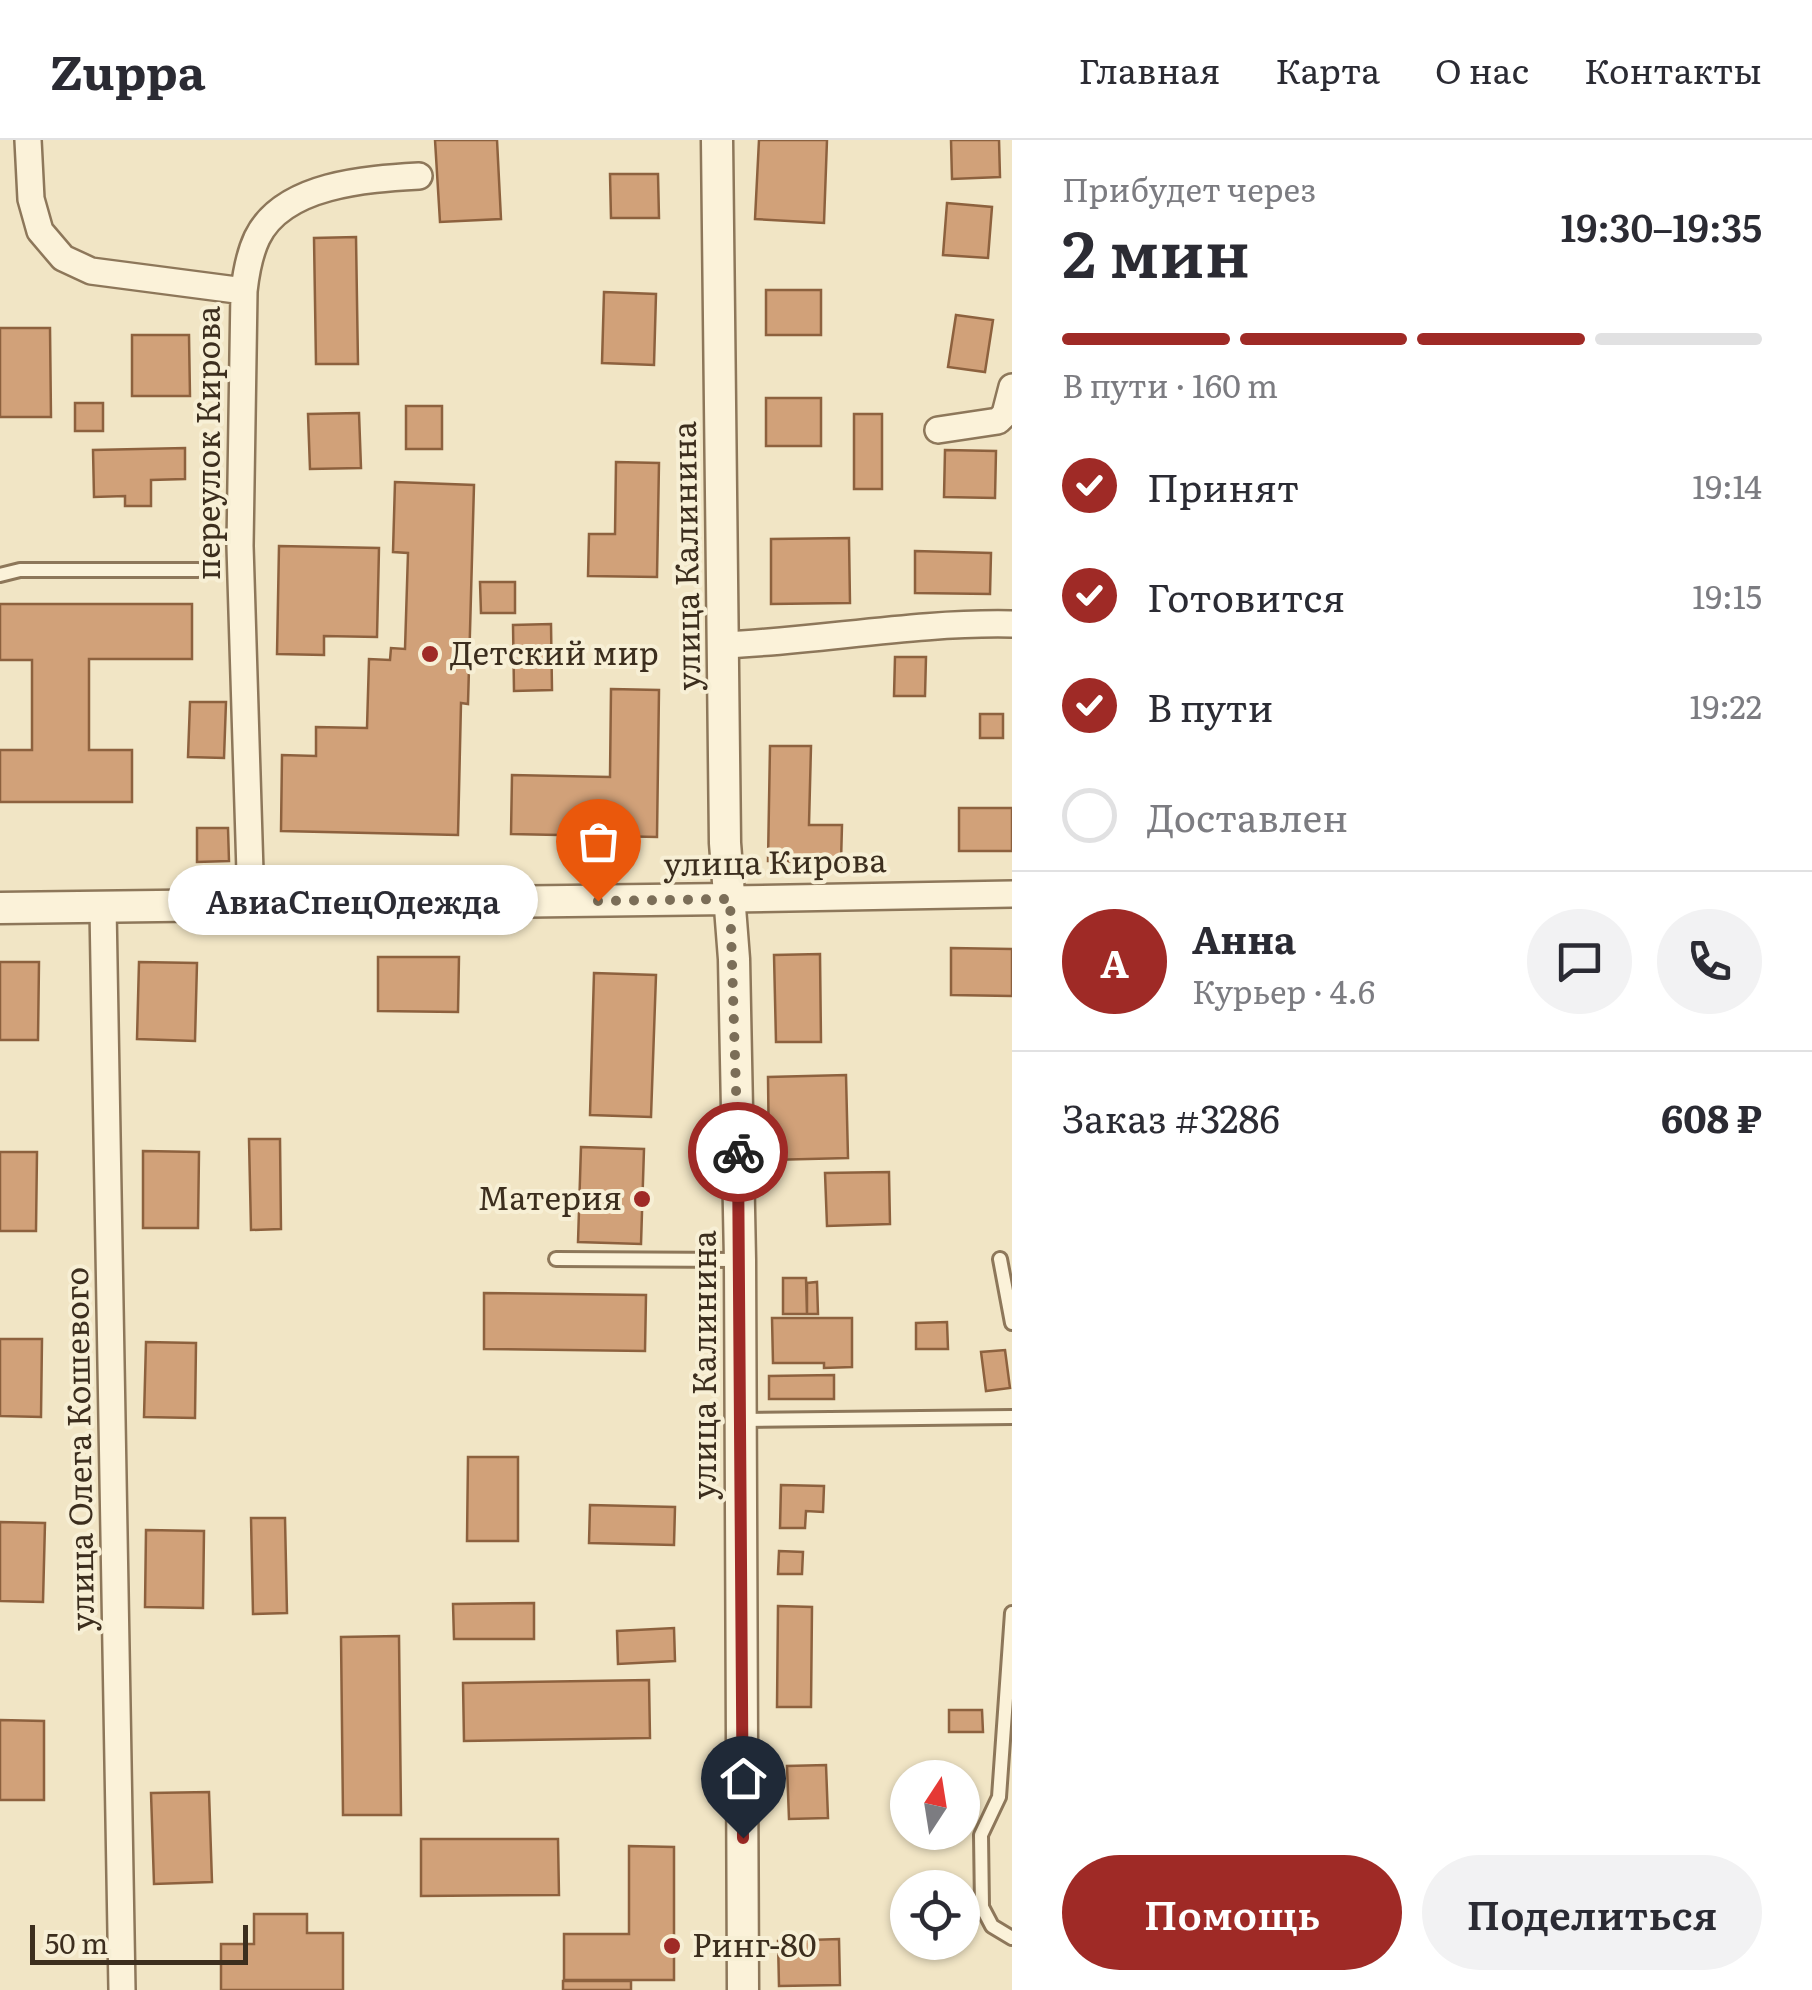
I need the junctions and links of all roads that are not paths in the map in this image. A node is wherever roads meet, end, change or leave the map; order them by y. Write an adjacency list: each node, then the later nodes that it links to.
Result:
1 (28, 140): 4 (street, переулок Кирова)
2 (717, 140): 10 (street, улица Калинина)
3 (419, 176): 4 (street)
4 (244, 292): 13 (street, переулок Кирова)
5 (1012, 387): 6 (street)
6 (938, 430)
7 (198, 570): 8 (lane)
8 (0, 574)
9 (1012, 624): 10 (street)
10 (723, 645): 12 (street, улица Калинина)
11 (1012, 894): 12 (street, улица Кирова)
12 (730, 899): 13 (street, улица Кирова); 18 (street, улица Калинина)
13 (251, 905): 14 (street, улица Кирова)
14 (102, 907): 15 (street, улица Кирова); 24 (street, улица Олега Кошевого)
15 (0, 908)
16 (556, 1258): 18 (lane)
17 (1000, 1259): 19 (lane)
18 (740, 1260): 21 (street, улица Калинина)
19 (1012, 1323)
20 (1012, 1417): 21 (lane)
21 (741, 1420): 25 (street, улица Калинина)
22 (1012, 1613): 23 (lane)
23 (1012, 1938)
24 (122, 1990)
25 (743, 1990)

